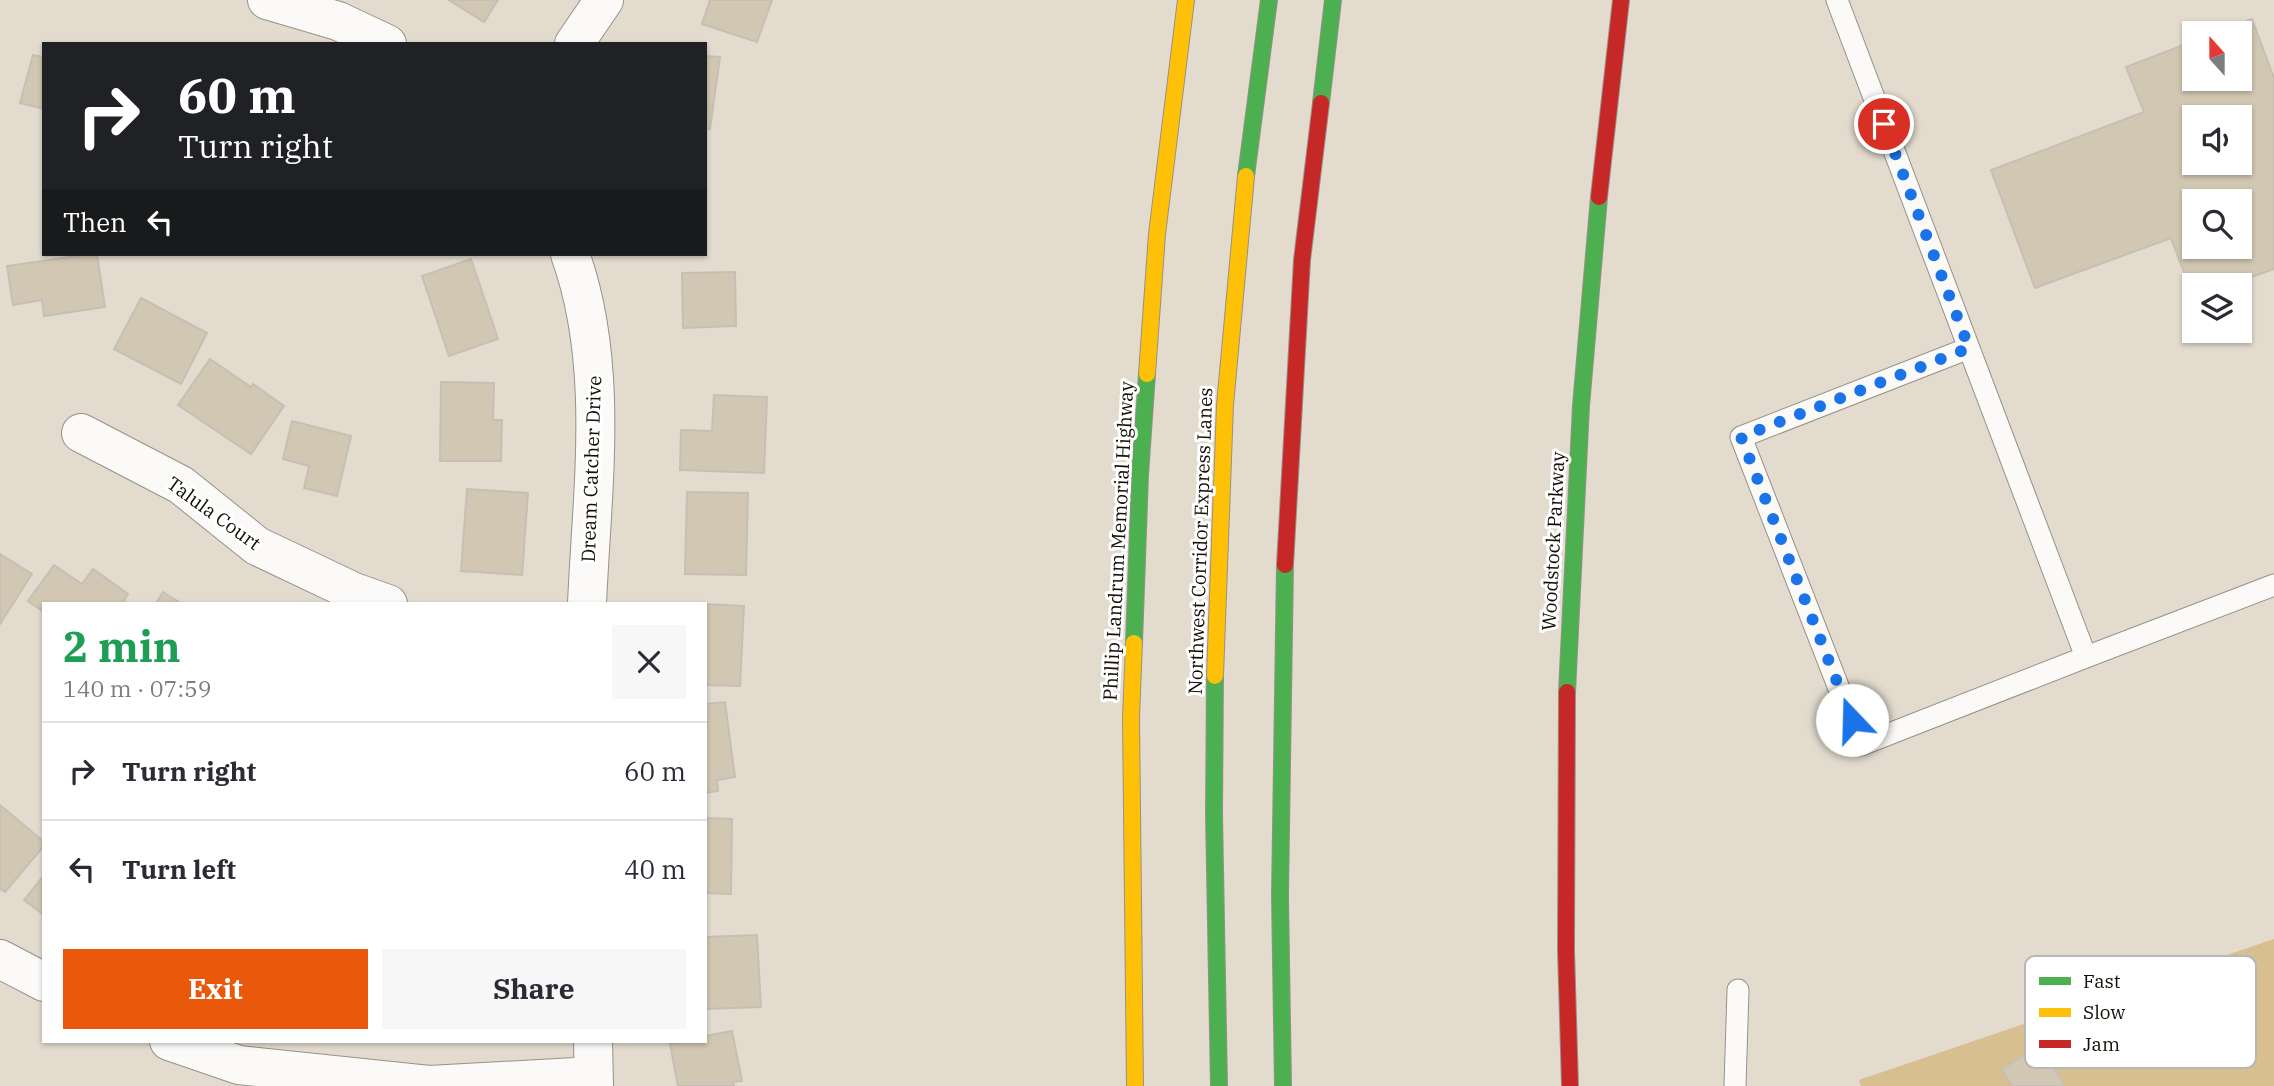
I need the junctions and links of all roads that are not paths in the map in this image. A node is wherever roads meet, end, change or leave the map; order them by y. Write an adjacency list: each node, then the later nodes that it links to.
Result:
1 (267, 0): 8 (street)
2 (604, 0): 9 (street)
3 (1186, 0): 22 (main road, Phillip Landrum Memorial Highway)
4 (1269, 0): 23 (main road, Northwest Corridor Express Lanes)
5 (1333, 0): 24 (main road)
6 (1621, 0): 25 (main road, Woodstock Parkway)
7 (1837, 0): 11 (lane)
8 (383, 42)
9 (575, 42)
10 (570, 256): 15 (street, Dream Catcher Drive)
11 (1969, 348): 16 (lane); 16 (lane)
12 (81, 433): 14 (street, Talula Court)
13 (2274, 585): 16 (lane)
14 (382, 602)
15 (587, 602)
16 (2086, 657)
17 (0, 959): 18 (street)
18 (42, 981)
19 (1738, 990): 26 (lane)
20 (175, 1043): 21 (street)
21 (593, 1068)
22 (1135, 1086)
23 (1219, 1086)
24 (1283, 1086)
25 (1570, 1086)
26 (1735, 1086)

